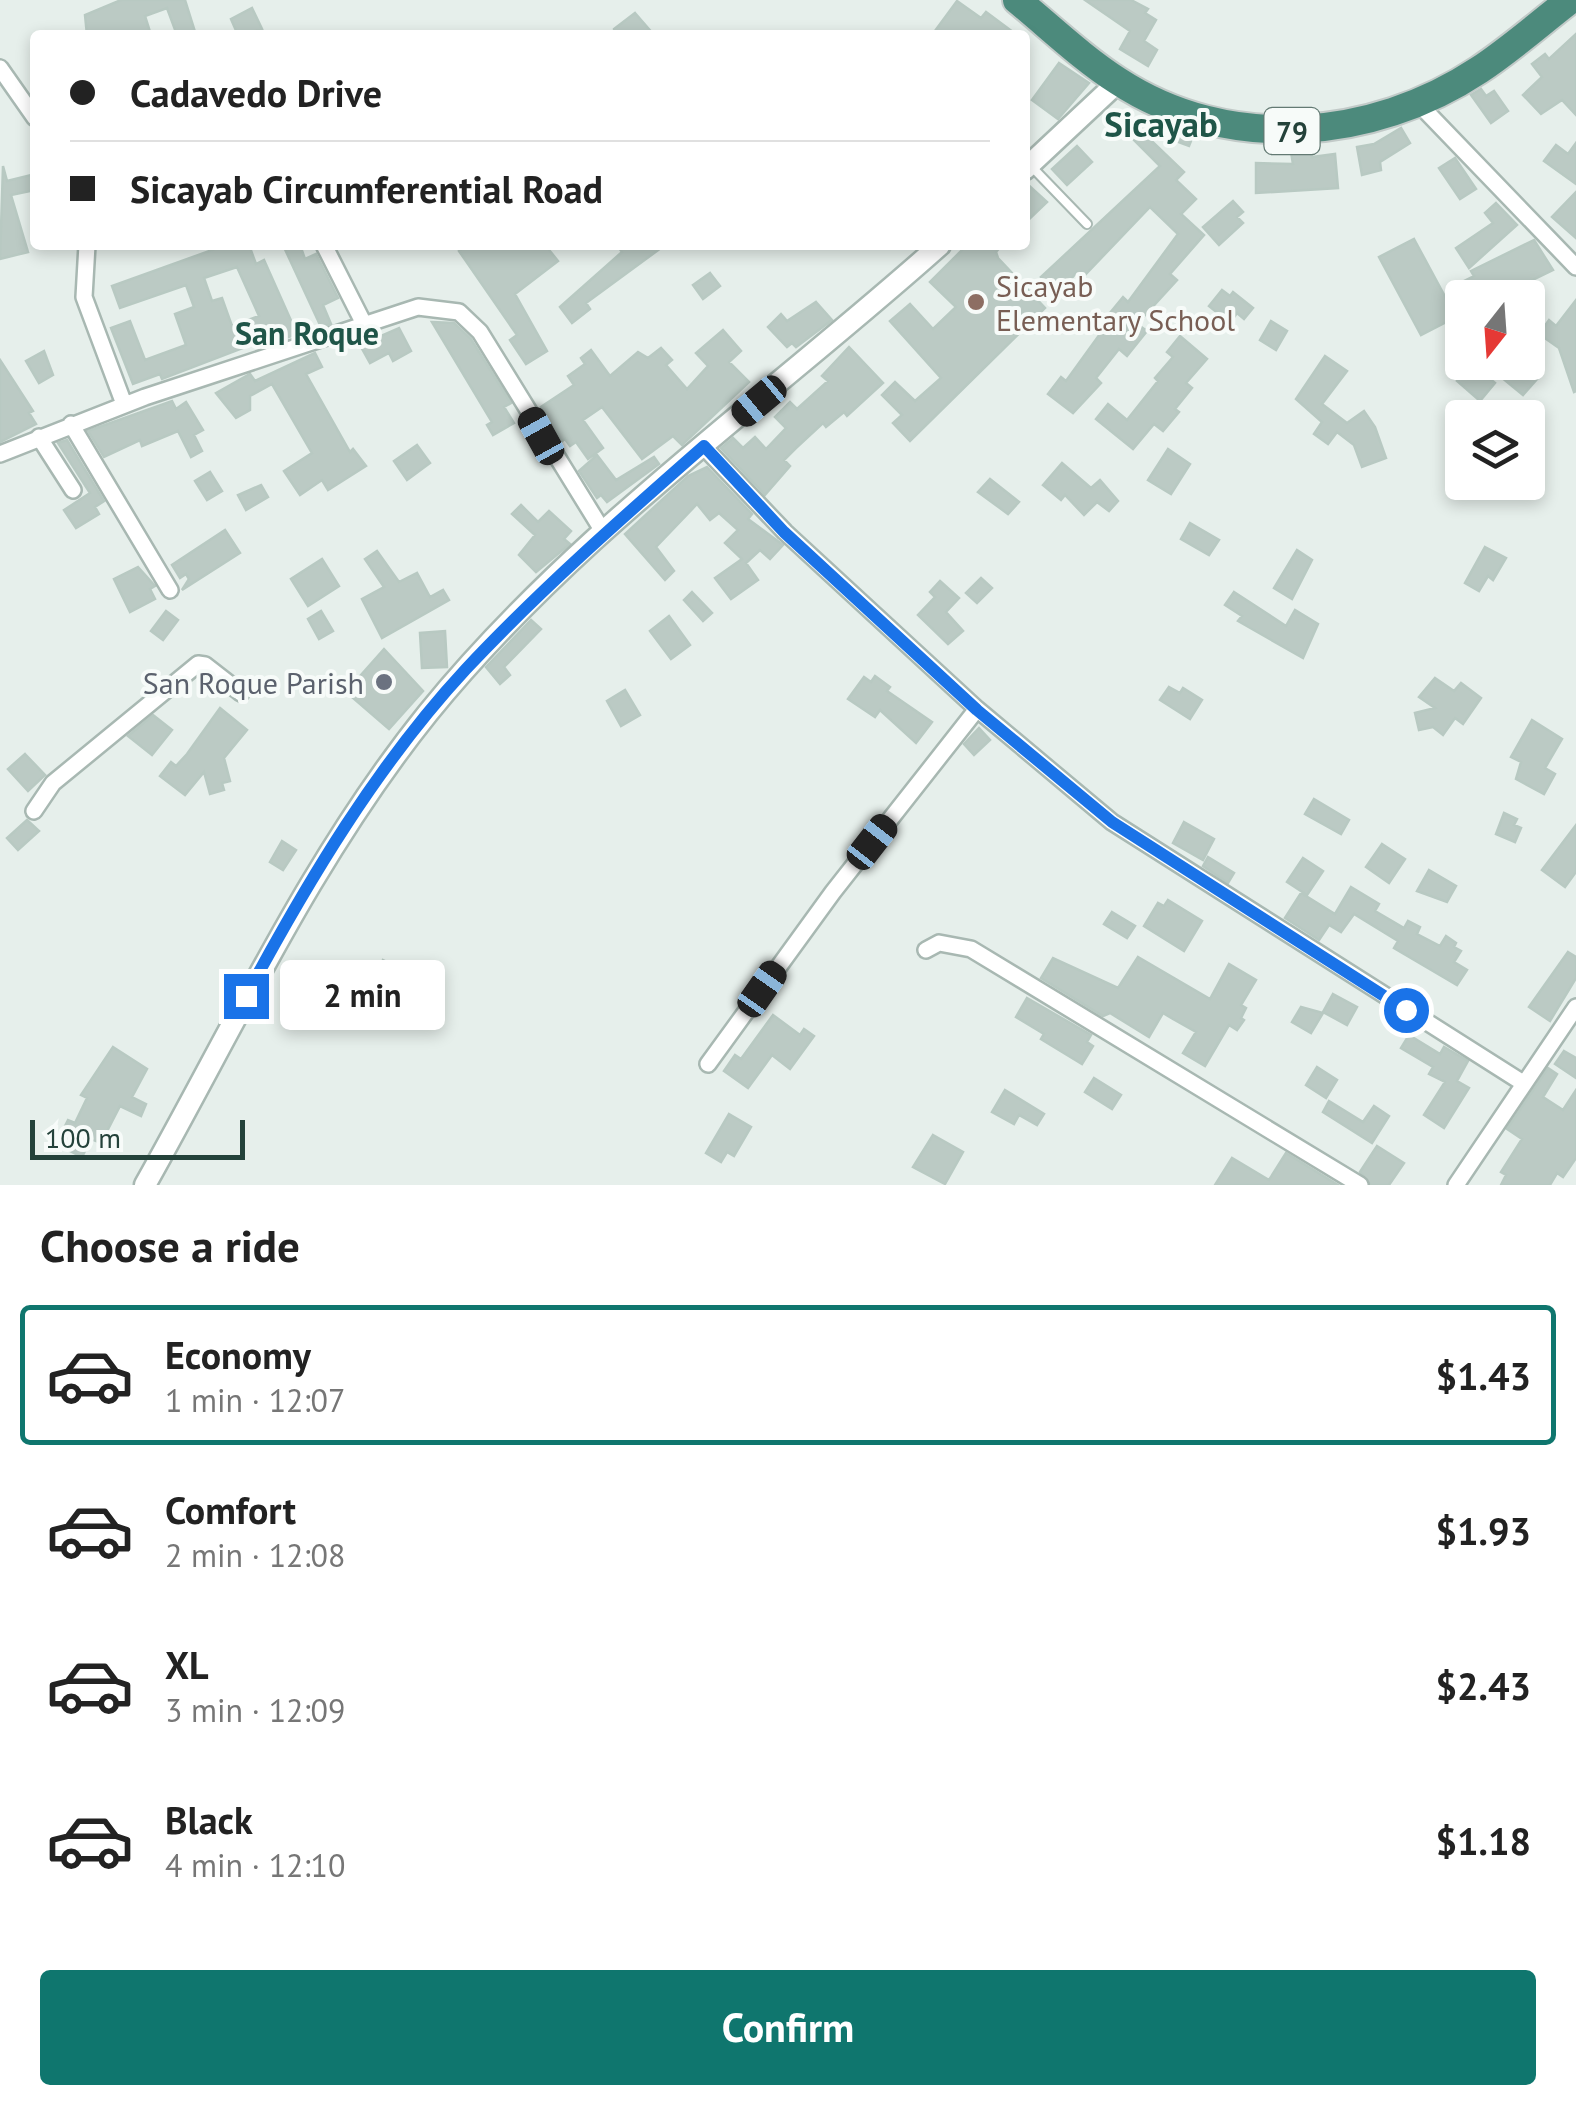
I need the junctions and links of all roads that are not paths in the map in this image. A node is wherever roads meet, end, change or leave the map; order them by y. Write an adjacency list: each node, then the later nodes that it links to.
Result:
1 (1016, 0): 4 (highway, 79)
2 (1570, 0): 5 (highway, 79)
3 (0, 68): 6 (street)
4 (1118, 82): 5 (highway, 79); 7 (street)
5 (1417, 102): 13 (street)
6 (30, 111)
7 (1030, 164)
8 (1030, 170): 9 (lane)
9 (1087, 224)
10 (87, 250): 15 (street)
11 (327, 250): 14 (street)
12 (934, 250): 18 (street)
13 (1576, 267)
14 (364, 322): 15 (street); 21 (street)
15 (124, 404): 16 (street)
16 (71, 424): 17 (street); 22 (street)
17 (39, 437): 19 (street); 20 (street)
18 (704, 446): 21 (street); 24 (street)
19 (0, 454)
20 (73, 490)
21 (604, 534): 30 (street)
22 (170, 590)
23 (241, 693): 25 (street)
24 (977, 710): 28 (street); 29 (street)
25 (34, 811)
26 (926, 950): 31 (street)
27 (1576, 1008): 29 (street)
28 (708, 1064)
29 (1523, 1083): 32 (street)
30 (146, 1185)
31 (1360, 1185)
32 (1456, 1185)

